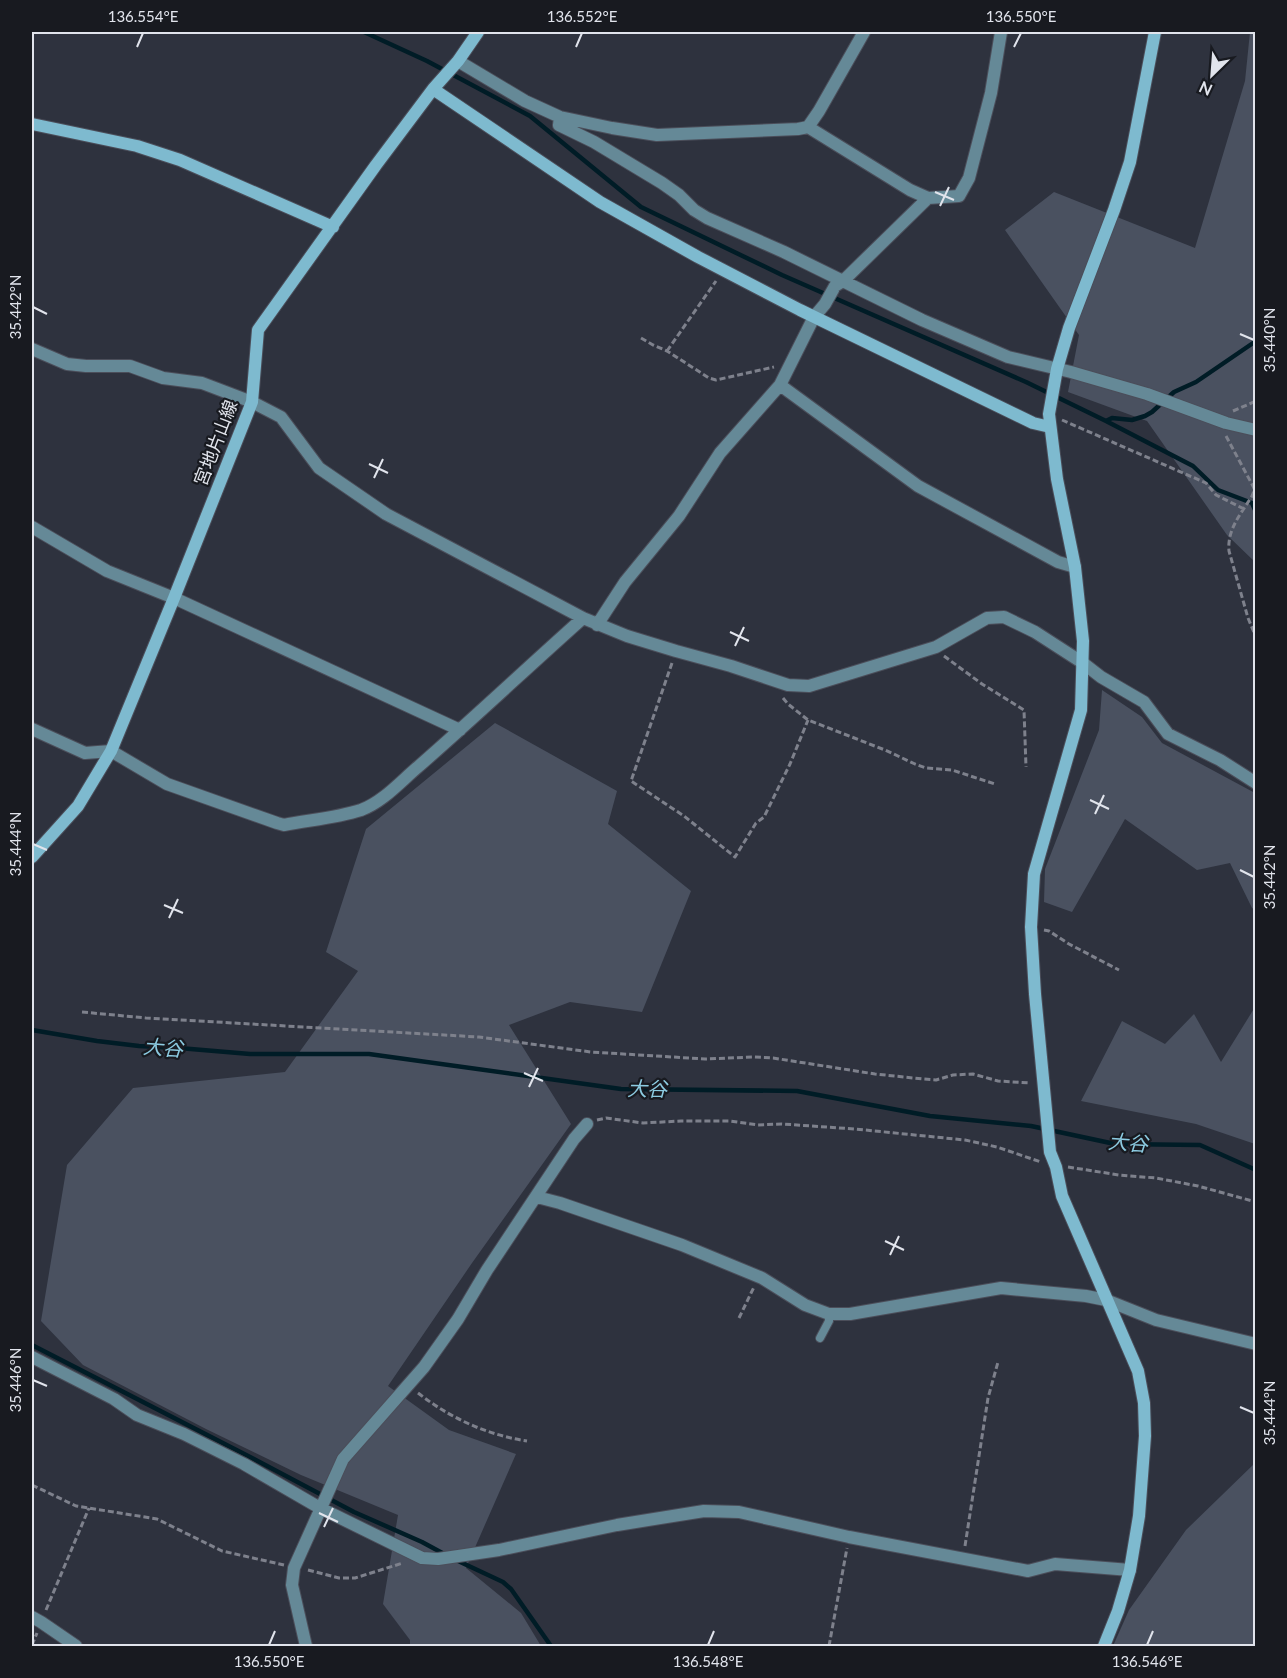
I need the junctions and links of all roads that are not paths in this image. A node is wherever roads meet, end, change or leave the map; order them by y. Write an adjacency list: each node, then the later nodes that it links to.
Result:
1 (478, 32): 5 (street, 宮地片山線)
2 (864, 32): 9 (street)
3 (1001, 32): 10 (street)
4 (1155, 32): 15 (street)
5 (458, 61): 6 (street, 宮地片山線); 7 (street)
6 (436, 86): 11 (street, 宮地片山線); 13 (street)
7 (560, 117): 9 (street); 12 (street)
8 (32, 124): 11 (street)
9 (808, 127): 10 (street)
10 (928, 198): 12 (street)
11 (333, 227): 17 (street, 宮地片山線)
12 (843, 281): 13 (street); 15 (street)
13 (814, 316): 16 (street); 18 (street)
14 (32, 349): 17 (street)
15 (1057, 369): 18 (street); 19 (street)
16 (780, 386): 21 (street); 24 (street)
17 (252, 402): 22 (street, 宮地片山線); 23 (street)
18 (1049, 421): 21 (street)
19 (1256, 430)
20 (32, 527): 22 (street)
21 (1075, 567): 25 (street)
22 (174, 598): 27 (street); 28 (street, 宮地片山線)
23 (582, 618): 24 (street); 27 (street)
24 (597, 625): 25 (street)
25 (1083, 663): 29 (street); 33 (street)
26 (32, 729): 28 (street)
27 (460, 730): 28 (street)
28 (111, 751): 30 (street, 宮地片山線)
29 (1256, 783)
30 (32, 856)
31 (587, 1124): 32 (street)
32 (537, 1197): 34 (street); 38 (street)
33 (1106, 1300): 34 (street); 36 (street); 39 (street)
34 (829, 1314): 35 (lane)
35 (820, 1338)
36 (1256, 1344)
37 (32, 1357): 38 (street)
38 (320, 1508): 39 (street); 42 (street)
39 (1130, 1570): 43 (street)
40 (36, 1619): 41 (street)
41 (76, 1647)
42 (306, 1647)
43 (1104, 1647)

